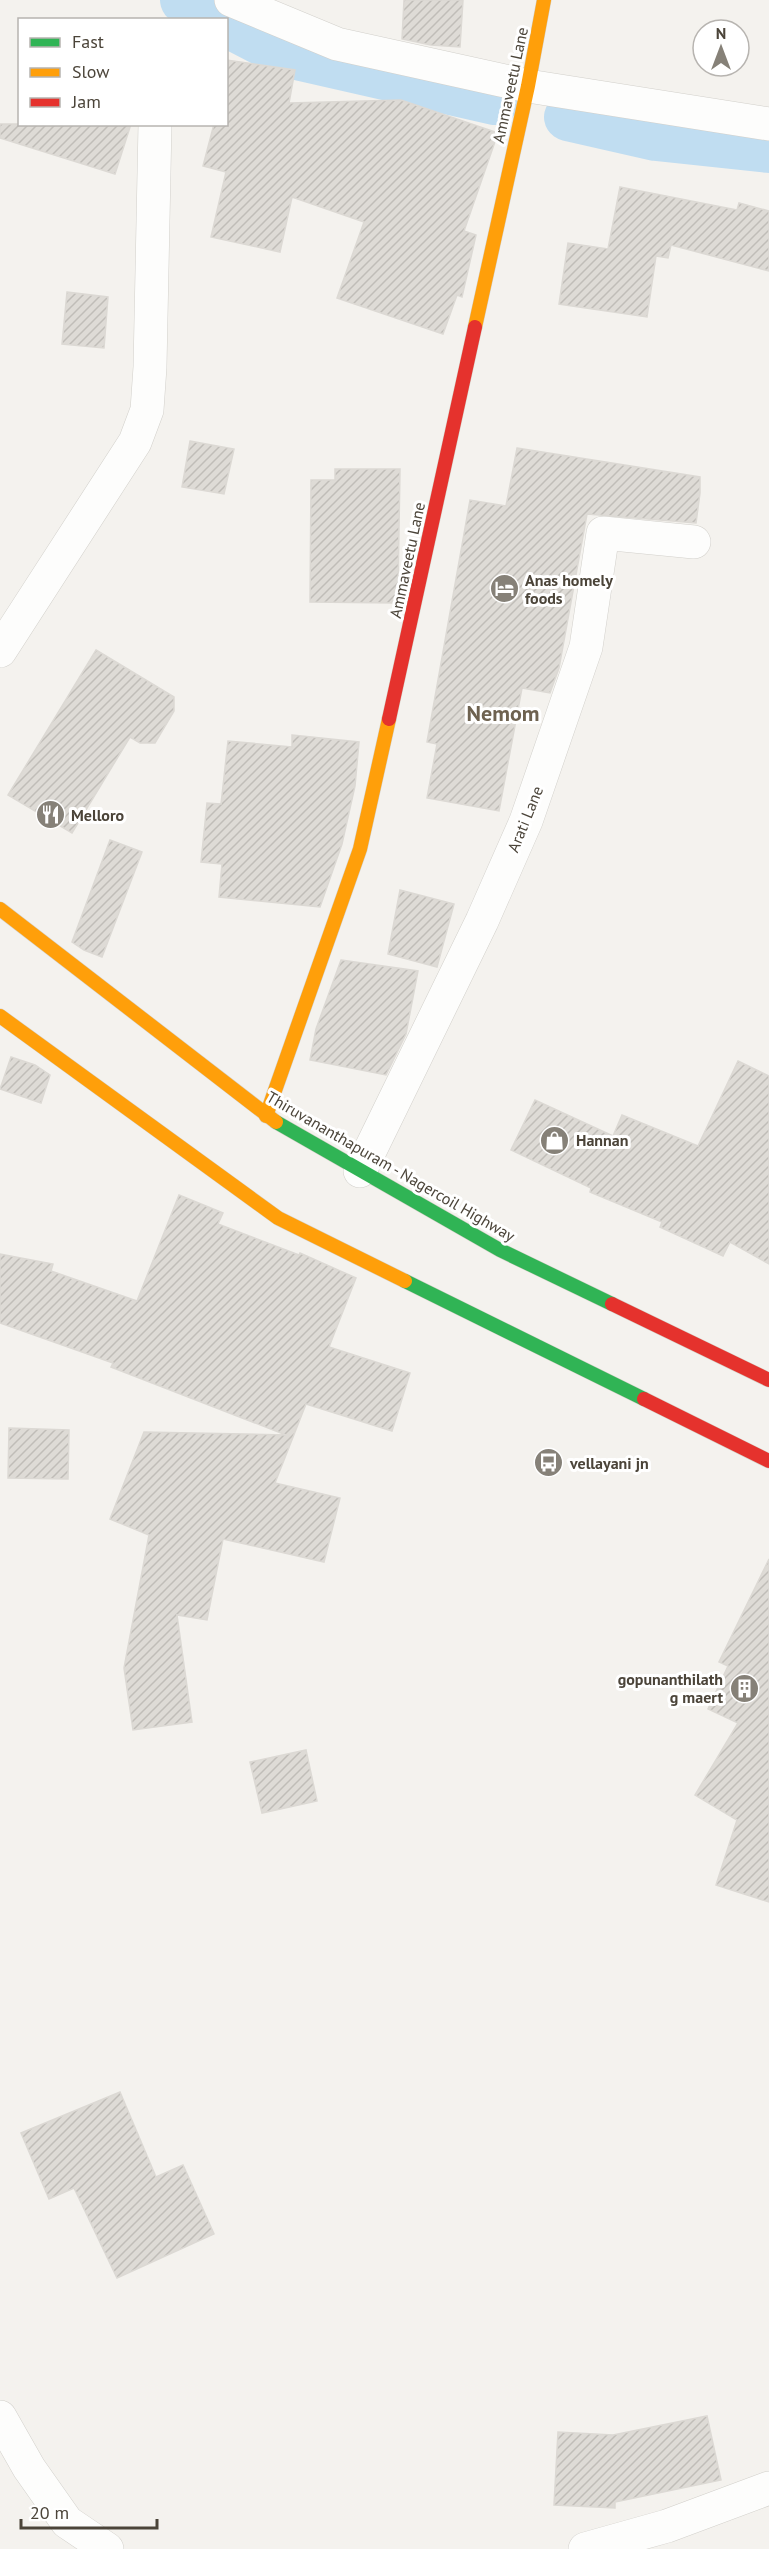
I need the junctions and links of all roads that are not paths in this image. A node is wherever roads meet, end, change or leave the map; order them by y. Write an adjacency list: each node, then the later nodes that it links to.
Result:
1 (231, 0): 3 (street)
2 (544, 0): 3 (main road, Ammaveetu Lane)
3 (528, 86): 4 (street); 10 (main road, Ammaveetu Lane)
4 (769, 124)
5 (155, 126): 7 (street)
6 (694, 542): 11 (street, Arati Lane)
7 (0, 651)
8 (0, 909): 10 (main road, Thiruvananthapuram - Nagercoil Highway)
9 (0, 1016): 13 (main road)
10 (266, 1116): 11 (main road, Thiruvananthapuram - Nagercoil Highway)
11 (360, 1171): 12 (main road, Thiruvananthapuram - Nagercoil Highway)
12 (769, 1380)
13 (769, 1461)
14 (0, 2417): 16 (street)
15 (769, 2488): 17 (street)
16 (107, 2549)
17 (585, 2549)

